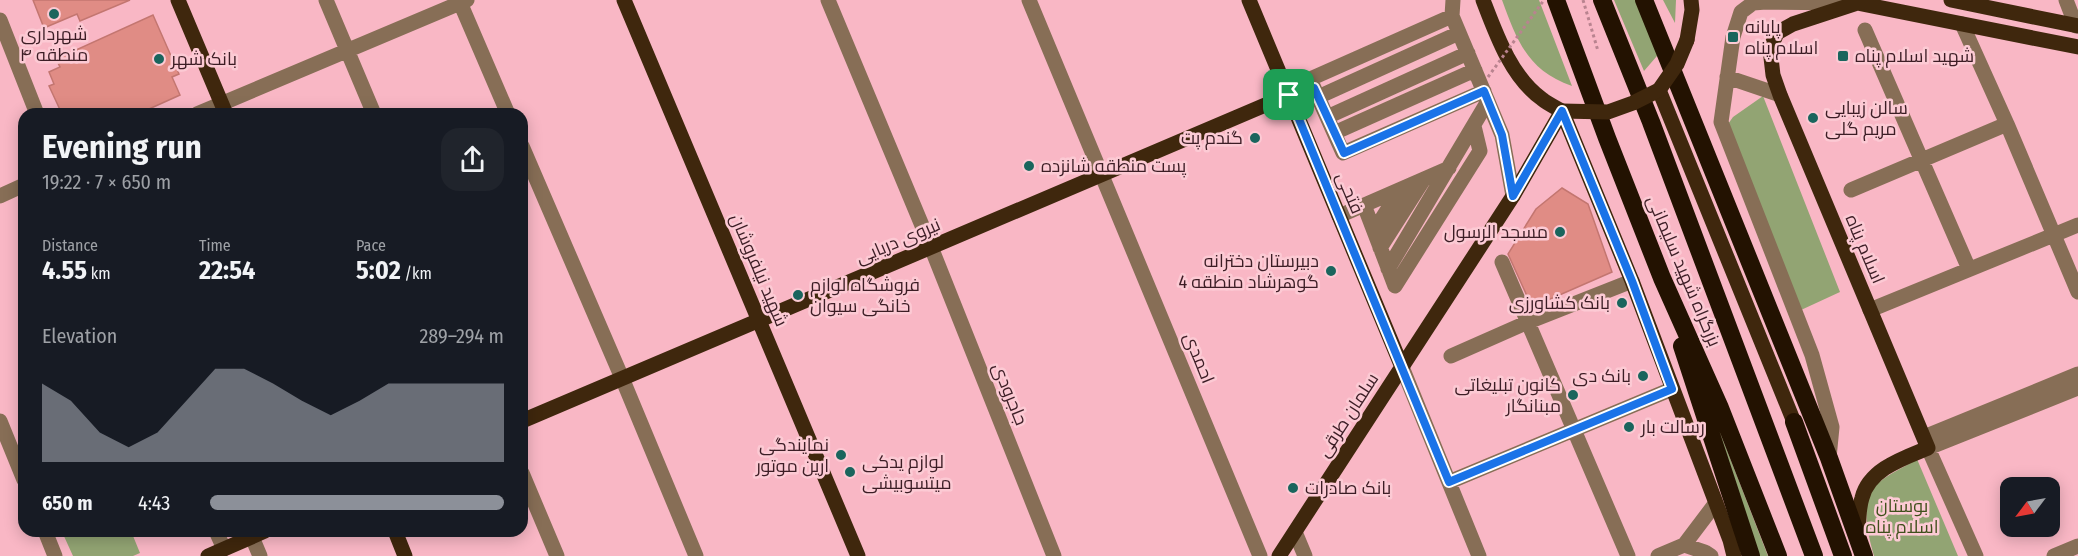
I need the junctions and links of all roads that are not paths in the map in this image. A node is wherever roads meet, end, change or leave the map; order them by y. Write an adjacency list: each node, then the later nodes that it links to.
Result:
1 (178, 0): 33 (main road)
2 (326, 0): 24 (street)
3 (624, 0): 66 (main road, شهید نیلفروشان)
4 (828, 0): 57 (street, جاجرودی)
5 (1029, 0): 45 (street, احمدی)
6 (1249, 0): 30 (main road, فتحی)
7 (1453, 0): 17 (street)
8 (1483, 0): 37 (main road)
9 (1556, 0): 62 (highway, بزرگراه شهید سلیمانی)
10 (1602, 0): 112 (highway, بزرگراه شهید سلیمانی)
11 (1644, 0): 79 (highway)
12 (1691, 0): 28 (main road, bridge)
13 (1951, 0): 20 (main road)
14 (2066, 0): 20 (street)
15 (462, 1): 24 (street); 36 (street)
16 (1857, 3): 19 (main road); 26 (street); 31 (main road, اسلام پناه)
17 (1452, 16): 22 (street); 29 (street)
18 (0, 20): 32 (street)
19 (1962, 24): 23 (main road); 39 (street)
20 (2077, 26)
21 (1865, 30): 42 (street)
22 (1459, 33): 25 (street); 29 (street)
23 (2078, 47)
24 (348, 51): 34 (street); 35 (street)
25 (1468, 53): 27 (street); 38 (street)
26 (1727, 77): 31 (street); 79 (street)
27 (1484, 85): 40 (street); 41 (street); 41 (street); 51 (street)
28 (1659, 90): 37 (main road, bridge); 76 (main road)
29 (1316, 92): 30 (street); 38 (street)
30 (1289, 95): 45 (main road, نیروی دریایی); 53 (main road, فتحی)
31 (1780, 95): 65 (main road, اسلام پناه)
32 (35, 108)
33 (224, 108)
34 (226, 108)
35 (372, 108)
36 (506, 108)
37 (1562, 111): 51 (main road, سلمان طرقی); 63 (main road)
38 (1327, 117): 41 (street)
39 (2007, 124): 42 (street); 56 (street)
40 (1474, 126): 44 (street); 60 (street)
41 (1335, 133)
42 (1923, 159): 49 (street); 61 (street)
43 (528, 160): 71 (street)
44 (1449, 168): 46 (street); 60 (street)
45 (1103, 174): 57 (main road, نیروی دریایی); 102 (street, احمدی)
46 (1424, 179): 48 (street); 58 (street)
47 (18, 188): 50 (street)
48 (1400, 190): 52 (street); 55 (street)
49 (1851, 190)
50 (0, 196)
51 (1513, 196): 69 (main road, سلمان طرقی)
52 (1366, 211): 53 (street); 55 (street)
53 (1339, 216): 69 (main road, فتحی)
54 (2078, 225): 56 (street)
55 (1374, 231): 58 (street)
56 (2054, 235): 61 (street); 64 (street)
57 (931, 247): 66 (main road, نیروی دریایی); 101 (street, جاجرودی)
58 (1380, 248): 60 (street)
59 (1502, 262): 67 (street)
60 (1388, 269)
61 (1969, 269): 65 (street)
62 (1662, 278): 110 (highway); 111 (highway, بزرگراه شهید سلیمانی)
63 (1632, 281): 67 (street); 73 (main road)
64 (2078, 292)
65 (1870, 310): 78 (main road, اسلام پناه)
66 (759, 321): 71 (main road, نیروی دریایی); 100 (main road, شهید نیلفروشان)
67 (1528, 322): 68 (street); 77 (street)
68 (1451, 356)
69 (1402, 367): 81 (street); 84 (main road, سلمان طرقی)
70 (2078, 374): 78 (street)
71 (622, 378): 74 (main road, نیروی دریایی); 99 (street)
72 (2078, 388): 78 (street)
73 (1672, 389): 77 (street); 83 (main road)
74 (528, 418)
75 (0, 421): 80 (street)
76 (1794, 422): 113 (highway)
77 (1574, 430): 81 (street); 106 (street)
78 (1926, 443): 85 (main road); 115 (street, اسلام پناه)
79 (1830, 458): 85 (highway)
80 (18, 465)
81 (1449, 482): 105 (street)
82 (528, 487): 98 (street)
83 (1715, 504): 91 (street); 109 (main road)
84 (1294, 532): 103 (main road, سلمان طرقی); 104 (street)
85 (1858, 536): 114 (highway)
86 (47, 537): 94 (street)
87 (219, 537): 93 (street)
88 (251, 537): 93 (main road)
89 (258, 537): 96 (street)
90 (397, 537): 97 (main road)
91 (1684, 545): 107 (street); 108 (street)
92 (2078, 546): 116 (street)
93 (224, 549): 95 (main road)
94 (55, 556)
95 (208, 556)
96 (260, 556)
97 (405, 556)
98 (557, 556)
99 (696, 556)
100 (858, 556)
101 (1054, 556)
102 (1260, 556)
103 (1279, 556)
104 (1305, 556)
105 (1479, 556)
106 (1628, 556)
107 (1658, 556)
108 (1711, 556)
109 (1734, 556)
110 (1751, 556)
111 (1778, 556)
112 (1815, 556)
113 (1843, 556)
114 (1864, 556)
115 (1976, 556)
116 (2054, 556)

